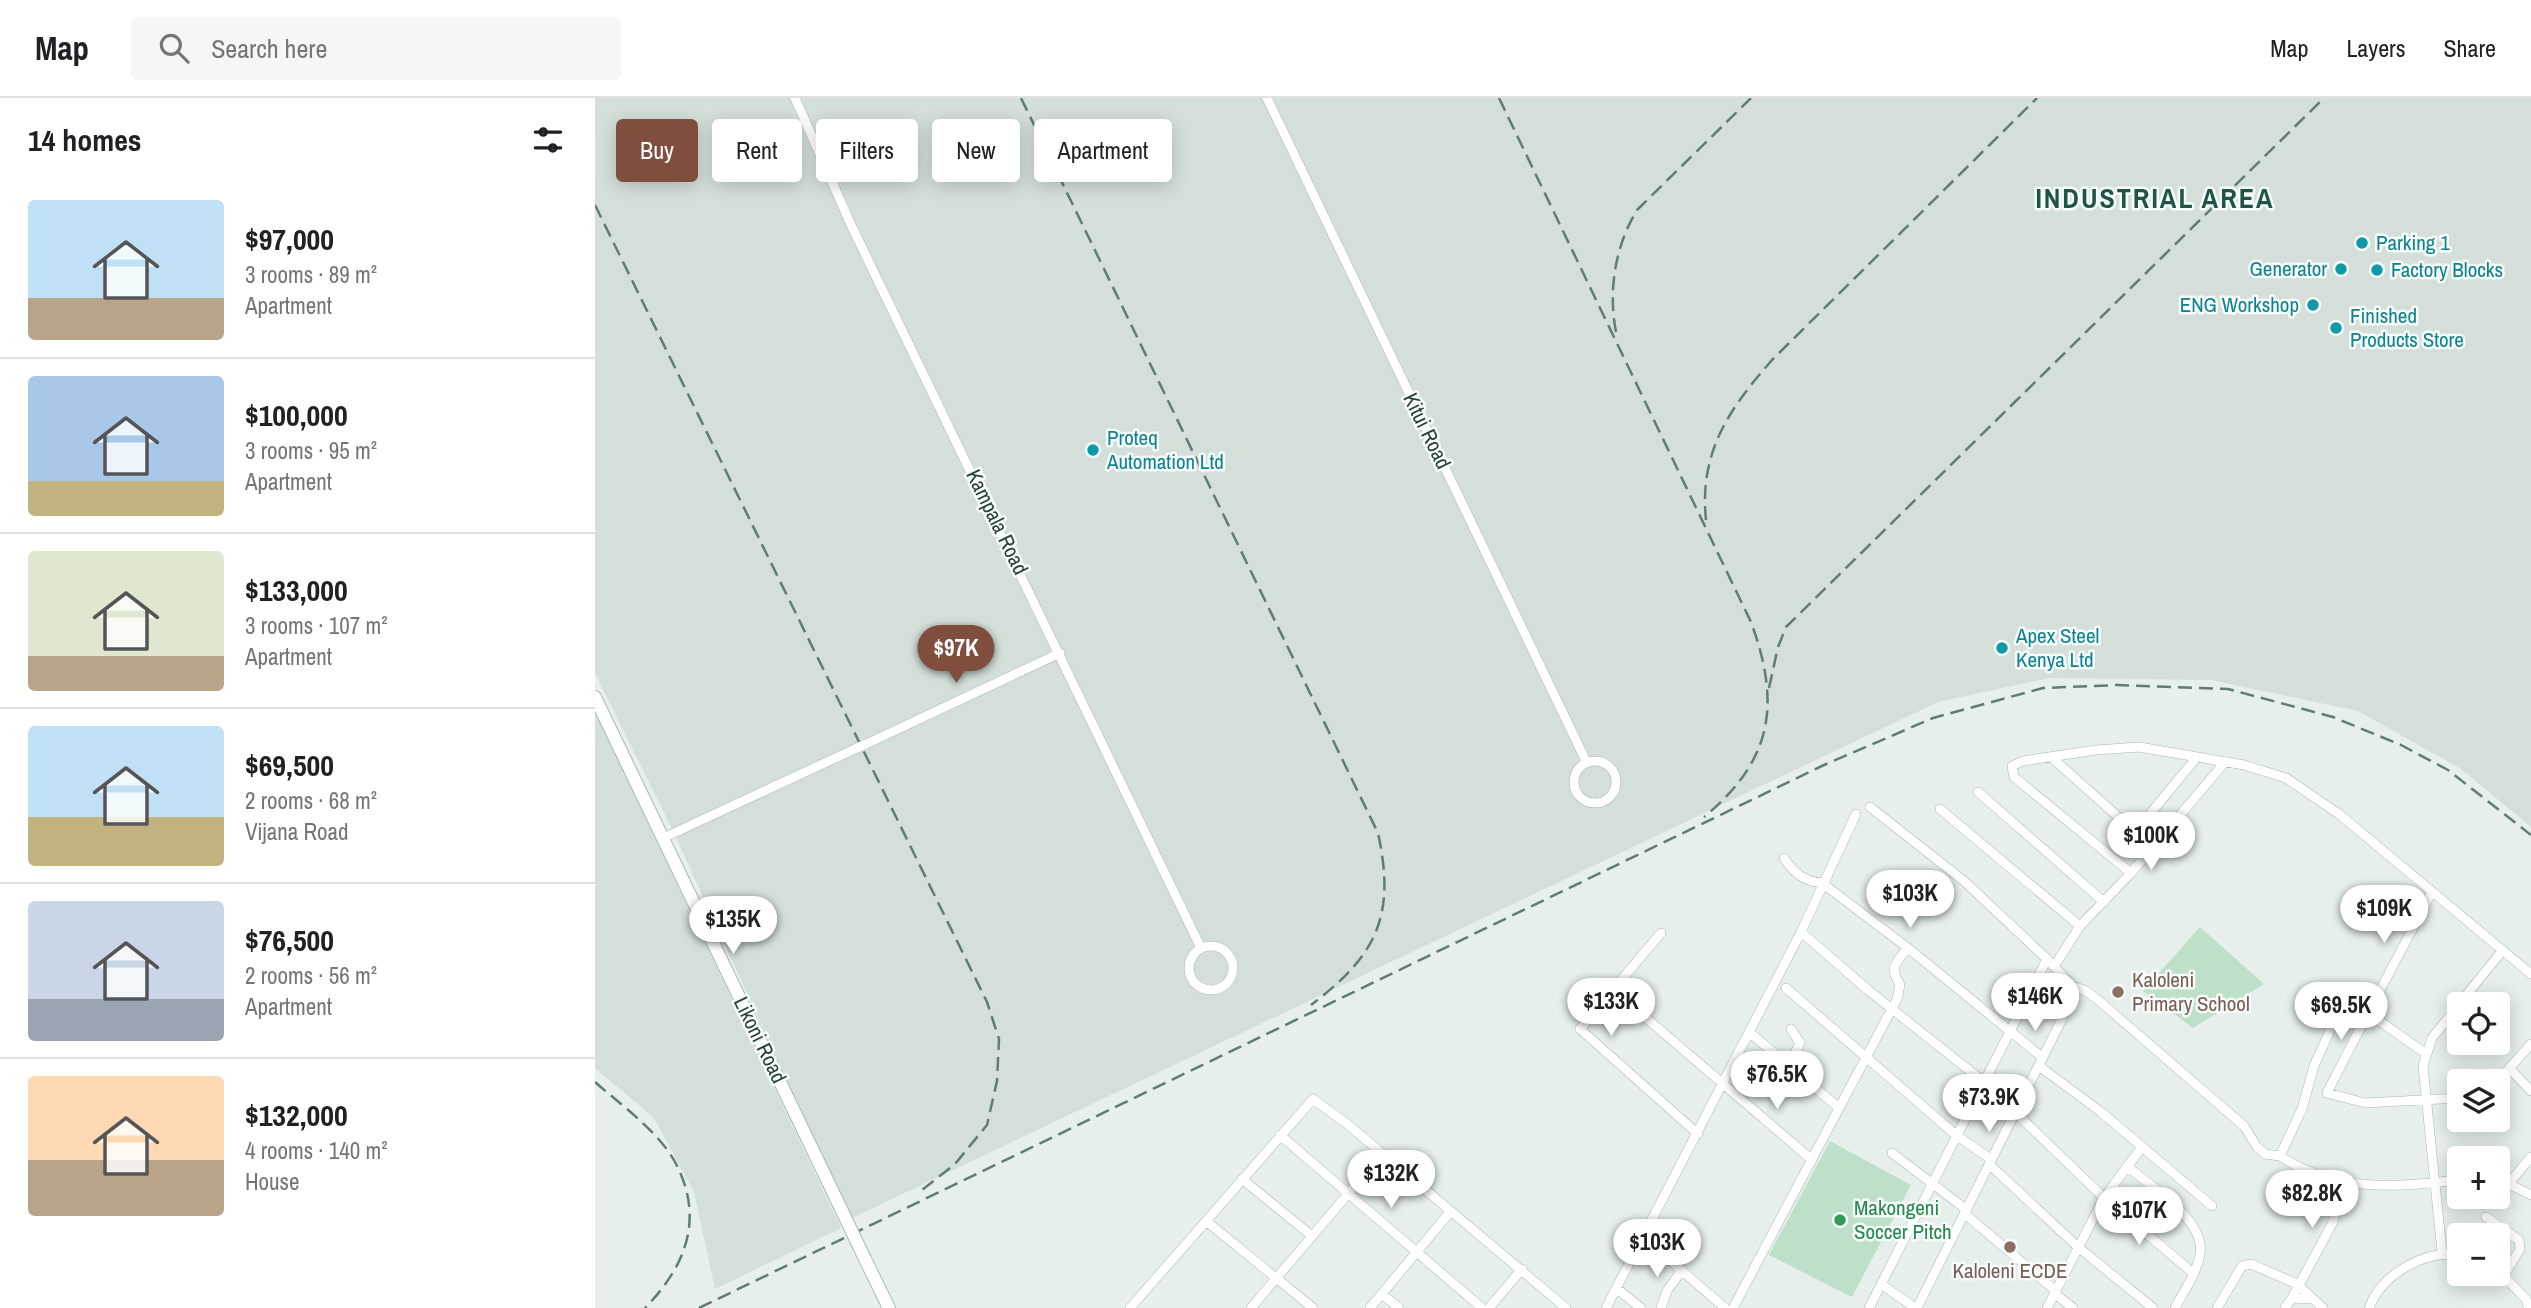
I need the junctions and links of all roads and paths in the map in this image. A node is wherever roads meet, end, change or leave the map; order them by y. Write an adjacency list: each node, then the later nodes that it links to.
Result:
1 (795, 98): 3 (street, Kampala Road)
2 (1267, 98): 9 (street, Kitui Road)
3 (1061, 653): 15 (street); 25 (street, Kampala Road)
4 (595, 697): 15 (street, Likoni Road)
5 (595, 707): 76 (street, Likoni Road)
6 (2051, 757): 7 (street); 14 (street); 18 (street)
7 (2196, 757): 8 (street); 14 (street)
8 (2225, 762): 16 (street); 20 (street)
9 (1587, 763): 9 (street)
10 (1978, 792): 21 (street)
11 (1870, 807): 28 (street)
12 (1940, 809): 22 (street)
13 (1856, 814): 19 (street)
14 (2136, 831): 16 (street)
15 (663, 838): 76 (street, Likoni Road)
16 (2152, 847): 18 (street)
17 (1784, 858): 19 (street)
18 (2131, 873): 21 (street)
19 (1822, 883): 23 (street); 26 (street)
20 (2431, 894): 27 (street); 35 (street)
21 (2104, 902): 22 (street)
22 (2080, 926): 28 (street)
23 (1801, 932): 33 (street); 38 (street)
24 (1661, 933): 53 (street)
25 (1200, 946): 25 (street)
26 (1908, 948): 33 (street); 39 (street)
27 (2503, 950): 29 (street); 32 (street)
28 (2051, 962): 30 (street); 39 (street)
29 (2531, 974)
30 (2072, 986): 43 (street); 59 (street)
31 (1786, 988): 42 (street)
32 (2469, 992)
33 (1890, 1007): 42 (street); 47 (street)
34 (1638, 1011): 46 (street)
35 (2368, 1013): 41 (street); 50 (street); 59 (street)
36 (2447, 1020): 41 (street)
37 (1791, 1029): 44 (street)
38 (1749, 1032): 44 (street); 46 (street)
39 (2010, 1033): 43 (street); 47 (street)
40 (2531, 1044): 45 (street)
41 (2425, 1053): 50 (street)
42 (1866, 1056): 51 (street); 55 (street)
43 (2041, 1062): 52 (street); 56 (street)
44 (1789, 1065): 51 (street)
45 (2509, 1068): 48 (street)
46 (1723, 1084): 53 (street); 61 (street)
47 (1983, 1084): 52 (street); 55 (street)
48 (2531, 1091)
49 (2447, 1100): 50 (street)
50 (2428, 1102): 67 (street)
51 (1839, 1108): 61 (street)
52 (2017, 1111): 62 (street); 72 (street)
53 (1698, 1134): 82 (street)
54 (1280, 1135): 58 (street); 64 (street); 70 (street)
55 (1956, 1135): 62 (street); 69 (street)
56 (2142, 1147): 63 (street); 73 (street)
57 (1892, 1153): 69 (street)
58 (1382, 1154): 70 (street); 74 (street)
59 (2280, 1156): 68 (street)
60 (2531, 1157): 66 (street)
61 (1812, 1160): 113 (street)
62 (1991, 1163): 75 (street); 83 (street)
63 (2127, 1166): 72 (street); 90 (street)
64 (1242, 1180): 78 (street); 81 (street)
65 (2447, 1182): 67 (street)
66 (2510, 1182): 71 (street)
67 (2435, 1183): 68 (street); 84 (street)
68 (2345, 1184): 94 (street)
69 (1930, 1185): 75 (street); 93 (street)
70 (1349, 1193): 81 (street); 85 (street)
71 (2531, 1195)
72 (2104, 1198): 83 (street); 90 (street)
73 (2212, 1206)
74 (1450, 1212): 85 (street); 88 (street)
75 (1966, 1212): 96 (street); 115 (street)
76 (841, 1214): 100 (street, Likoni Road, bridge)
77 (2486, 1217): 79 (street)
78 (1206, 1221): 91 (street); 101 (street)
79 (2495, 1223)
80 (2510, 1234): 87 (street)
81 (1312, 1236): 91 (street)
82 (1643, 1237): 89 (street); 95 (street)
83 (2078, 1247): 96 (street); 118 (street)
84 (2442, 1252): 86 (street); 123 (street)
85 (1417, 1253): 97 (street); 106 (street)
86 (2447, 1253)
87 (2510, 1260)
88 (1522, 1269): 107 (street); 108 (street)
89 (1682, 1270): 111 (street); 112 (street)
90 (2193, 1273): 119 (street)
91 (1277, 1277): 102 (street); 103 (street)
92 (2510, 1282): 124 (street)
93 (1881, 1284): 114 (street); 115 (street)
94 (2297, 1284): 98 (street); 99 (street); 120 (street)
95 (1616, 1288): 109 (street); 110 (street)
96 (2055, 1292): 116 (street); 117 (street)
97 (1382, 1294): 104 (street); 105 (street)
98 (2292, 1298): 99 (street); 121 (street)
99 (2313, 1299): 122 (street)
100 (887, 1308)
101 (1130, 1308)
102 (1251, 1308)
103 (1313, 1308)
104 (1370, 1308)
105 (1399, 1308)
106 (1482, 1308)
107 (1489, 1308)
108 (1566, 1308)
109 (1606, 1308)
110 (1641, 1308)
111 (1661, 1308)
112 (1725, 1308)
113 (1733, 1308)
114 (1869, 1308)
115 (1916, 1308)
116 (2047, 1308)
117 (2073, 1308)
118 (2153, 1308)
119 (2175, 1308)
120 (2217, 1308)
121 (2285, 1308)
122 (2323, 1308)
123 (2369, 1308)
124 (2529, 1308)

